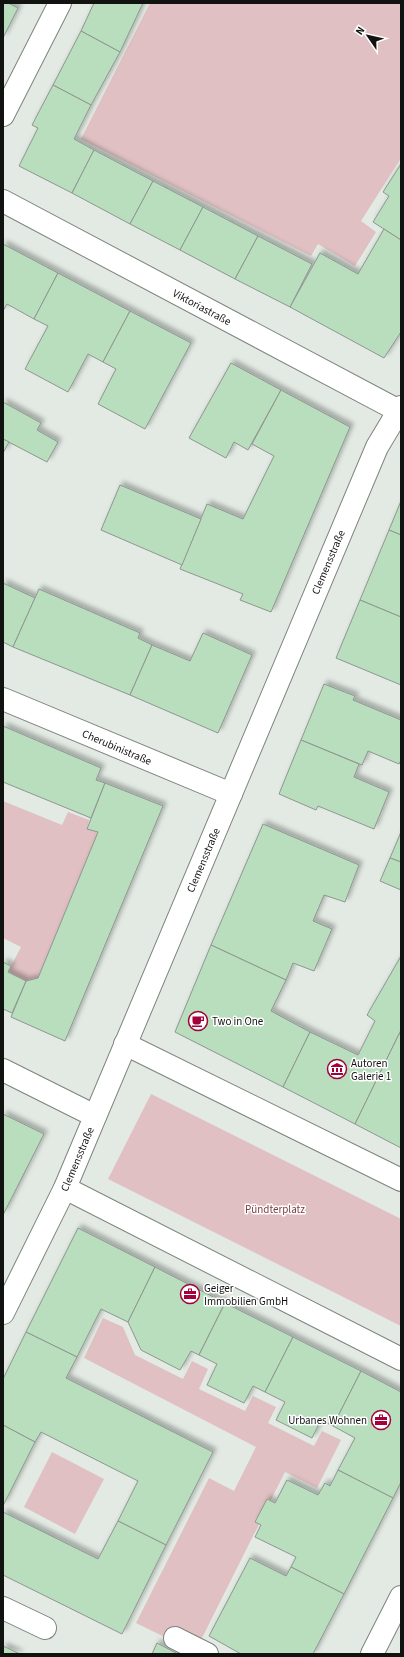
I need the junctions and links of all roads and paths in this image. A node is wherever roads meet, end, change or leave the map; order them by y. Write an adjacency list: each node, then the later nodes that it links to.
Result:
1 (60, 3): 2 (street)
2 (3, 115)
3 (3, 201): 4 (street, Viktoriastraße)
4 (400, 410): 6 (street, Clemensstraße)
5 (3, 699): 6 (street, Cherubinistraße)
6 (231, 794): 7 (street, Clemensstraße)
7 (125, 1044): 9 (street, Clemensstraße); 10 (street)
8 (3, 1070): 9 (street)
9 (95, 1116): 11 (street, Clemensstraße)
10 (401, 1180)
11 (65, 1188): 12 (street, Clemensstraße); 13 (street)
12 (3, 1313)
13 (401, 1359)
14 (401, 1597): 19 (street)
15 (3, 1608): 16 (street)
16 (45, 1628)
17 (175, 1638): 18 (street)
18 (207, 1654)
19 (372, 1654)

